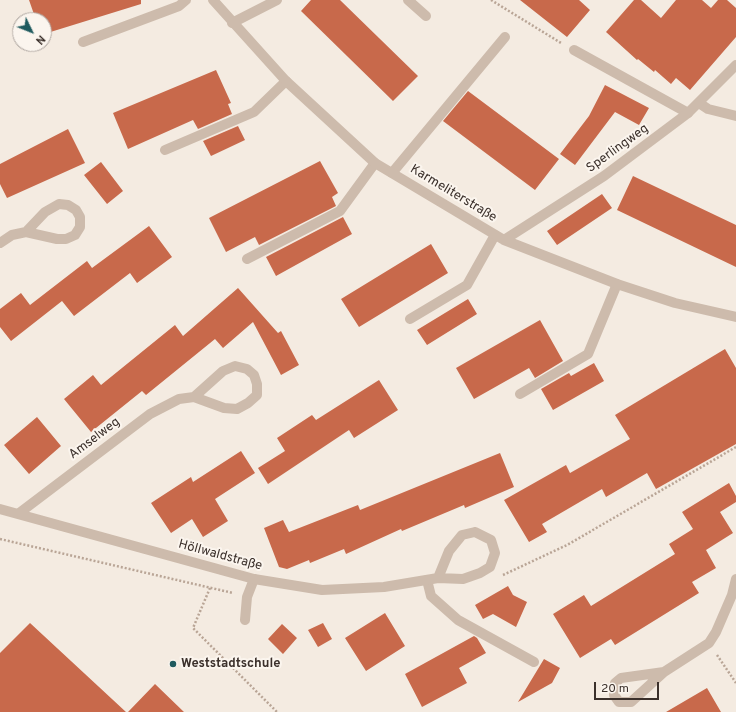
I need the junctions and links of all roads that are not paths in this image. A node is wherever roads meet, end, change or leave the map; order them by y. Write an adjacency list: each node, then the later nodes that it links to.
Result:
1 (186, 0): 8 (street)
2 (214, 0): 6 (street, Karmeliterstraße)
3 (277, 0): 6 (street)
4 (408, 0): 5 (street)
5 (426, 16)
6 (232, 22): 11 (street, Karmeliterstraße)
7 (505, 37): 17 (street)
8 (83, 42)
9 (574, 50): 13 (street)
10 (736, 65): 12 (street, Sperlingweg)
11 (286, 81): 15 (street); 16 (street, Karmeliterstraße)
12 (699, 103): 13 (street, Sperlingweg); 14 (street)
13 (688, 113): 19 (street, Sperlingweg)
14 (736, 116)
15 (165, 150)
16 (375, 163): 17 (street, Karmeliterstraße); 21 (street)
17 (392, 173): 19 (street, Karmeliterstraße)
18 (26, 232): 18 (street); 20 (street)
19 (499, 237): 22 (street, Karmeliterstraße); 24 (street)
20 (0, 243)
21 (247, 259)
22 (618, 284): 23 (street, Karmeliterstraße); 25 (street)
23 (736, 317)
24 (410, 319)
25 (520, 394)
26 (194, 397): 26 (street, Amselweg); 28 (street, Amselweg)
27 (0, 509): 28 (street, Höllwaldstraße)
28 (18, 514): 30 (street, Höllwaldstraße)
29 (438, 578): 29 (street, Höllwaldstraße); 32 (street, Höllwaldstraße)
30 (254, 579): 32 (street, Höllwaldstraße); 33 (street)
31 (736, 579): 35 (street)
32 (427, 580): 34 (street)
33 (245, 620)
34 (534, 662)
35 (664, 672): 35 (street)

